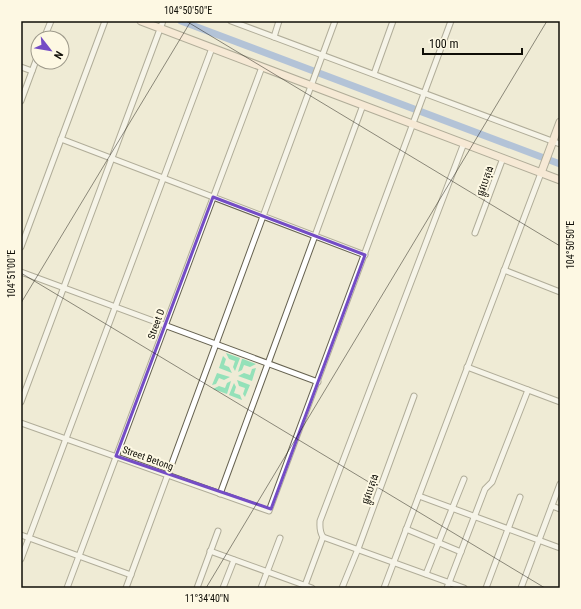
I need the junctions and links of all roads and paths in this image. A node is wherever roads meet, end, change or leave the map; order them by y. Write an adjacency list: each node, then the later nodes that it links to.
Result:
1 (105, 21): 22 (street)
2 (141, 21): 8 (street)
3 (232, 21): 9 (street)
4 (280, 21): 9 (street)
5 (336, 21): 11 (street)
6 (393, 21): 15 (street)
7 (451, 21): 17 (street)
8 (161, 25): 10 (street); 27 (street)
9 (274, 37): 11 (street)
10 (212, 48): 12 (street); 29 (street)
11 (322, 56): 15 (street); 16 (street)
12 (262, 66): 16 (street); 31 (street, Street D)
13 (21, 67): 14 (street)
14 (32, 72): 18 (street)
15 (374, 74): 17 (street)
16 (312, 84): 19 (street); 32 (street)
17 (425, 92): 20 (street); 24 (street)
18 (21, 101)
19 (363, 105): 20 (street); 34 (street)
20 (414, 122): 23 (street); 36 (street)
21 (560, 122): 24 (street)
22 (61, 139): 27 (street); 35 (street)
23 (464, 143): 26 (street); 68 (street)
24 (552, 143): 25 (street); 28 (street)
25 (560, 144)
26 (503, 158): 28 (street); 33 (street, ផ្លូវបេតុង)
27 (112, 159): 29 (street); 39 (street)
28 (542, 169): 30 (street); 37 (street)
29 (163, 178): 31 (street); 41 (street)
30 (560, 180)
31 (213, 197): 32 (street); 42 (street, Street D)
32 (263, 216): 34 (street); 43 (street)
33 (475, 233)
34 (315, 236): 36 (street); 44 (street)
35 (21, 247)
36 (365, 255): 46 (street)
37 (504, 270): 40 (street); 45 (street)
38 (21, 272): 39 (street)
39 (64, 287): 41 (street); 49 (street)
40 (560, 292)
41 (115, 307): 42 (street); 52 (street)
42 (165, 325): 43 (street); 53 (street, Street D)
43 (216, 344): 44 (street); 54 (street)
44 (268, 363): 46 (street); 57 (street)
45 (467, 367): 47 (street); 58 (street)
46 (318, 382): 57 (street, Street Betong)
47 (528, 390): 50 (street); 63 (street)
48 (414, 396): 74 (street, ផ្លូវបេតុង)
49 (21, 402)
50 (560, 402)
51 (21, 423): 52 (street, Street Betong)
52 (66, 439): 53 (street, Street Betong); 69 (street)
53 (116, 456): 54 (street, Street Betong); 77 (street, Street D)
54 (168, 475): 57 (street, Street Betong); 83 (street)
55 (464, 479): 61 (street)
56 (560, 484): 60 (street)
57 (220, 494)
58 (419, 496): 61 (street); 64 (street)
59 (520, 497): 65 (street)
60 (552, 506): 62 (street); 71 (street)
61 (453, 508): 63 (street); 72 (street)
62 (560, 509)
63 (475, 516): 65 (street); 76 (street)
64 (406, 529): 72 (street); 80 (street)
65 (508, 529): 71 (street); 95 (street)
66 (218, 531): 75 (street)
67 (21, 535): 69 (street)
68 (324, 537): 74 (street); 85 (street)
69 (29, 538): 77 (street); 78 (street)
70 (280, 538): 81 (street)
71 (539, 540): 73 (street); 96 (street)
72 (439, 542): 76 (street); 82 (street)
73 (560, 548)
74 (358, 549): 80 (street); 92 (street, ផ្លូវបេតុង)
75 (210, 551): 79 (street); 88 (street)
76 (461, 552): 84 (street)
77 (79, 556): 83 (street); 86 (street, Street D)
78 (21, 559)
79 (234, 560): 81 (street); 89 (street)
80 (394, 562): 82 (street); 93 (street)
81 (267, 572): 85 (street); 90 (street)
82 (426, 574): 84 (street)
83 (130, 575): 87 (street)
84 (448, 585): 94 (street)
85 (304, 587): 91 (street)
86 (67, 588)
87 (126, 588)
88 (197, 588)
89 (223, 588)
90 (261, 588)
91 (312, 588)
92 (342, 588)
93 (384, 588)
94 (464, 588)
95 (486, 588)
96 (521, 588)

